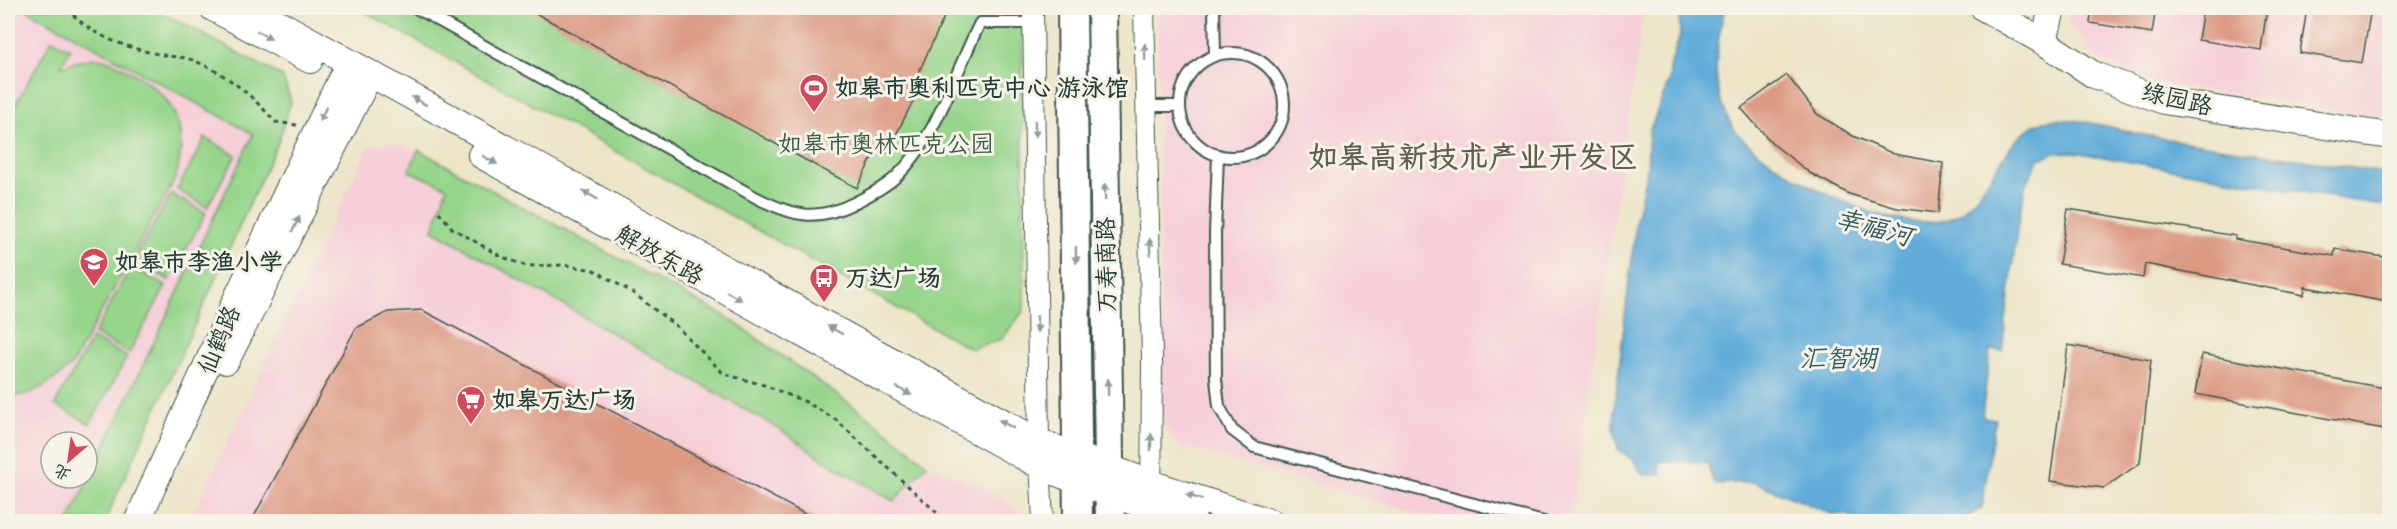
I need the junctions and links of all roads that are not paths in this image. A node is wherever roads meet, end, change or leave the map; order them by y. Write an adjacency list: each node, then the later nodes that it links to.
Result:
1 (213, 8): 13 (street, 解放东路, one-way to 13)
2 (416, 8): 10 (lane)
3 (1072, 8): 20 (main road, 万寿南路, one-way to 20)
4 (1102, 8): 22 (main road, 万寿南路, one-way to 4)
5 (1144, 8): 14 (street, one-way to 5)
6 (1214, 8): 12 (lane)
7 (1984, 8): 11 (street, 绿园路)
8 (2052, 8): 11 (street)
9 (260, 10): 13 (street, 解放东路)
10 (1033, 15): 18 (street, one-way to 18)
11 (2044, 42): 16 (street, 绿园路)
12 (1215, 55): 15 (lane); 17 (lane)
13 (355, 75): 18 (street, 解放东路, one-way to 13); 19 (street, 解放东路, one-way to 19); 24 (street, 仙鹤路, one-way to 24); 25 (street, 仙鹤路, one-way to 13)
14 (1146, 106): 15 (lane); 21 (street, one-way to 14)
15 (1179, 106): 17 (lane)
16 (2390, 136)
17 (1218, 156): 30 (lane)
18 (1039, 442): 19 (street); 20 (street, 解放东路)
19 (1042, 467): 20 (street, 解放东路); 26 (street)
20 (1078, 468): 22 (street, 解放东路); 27 (main road, 万寿南路)
21 (1150, 483): 22 (street); 23 (street); 29 (street, one-way to 21)
22 (1110, 494): 23 (street)
23 (1151, 515): 28 (street)
24 (137, 522)
25 (150, 522)
26 (1043, 522)
27 (1078, 522)
28 (1194, 522)
29 (1270, 522)
30 (1544, 522)

